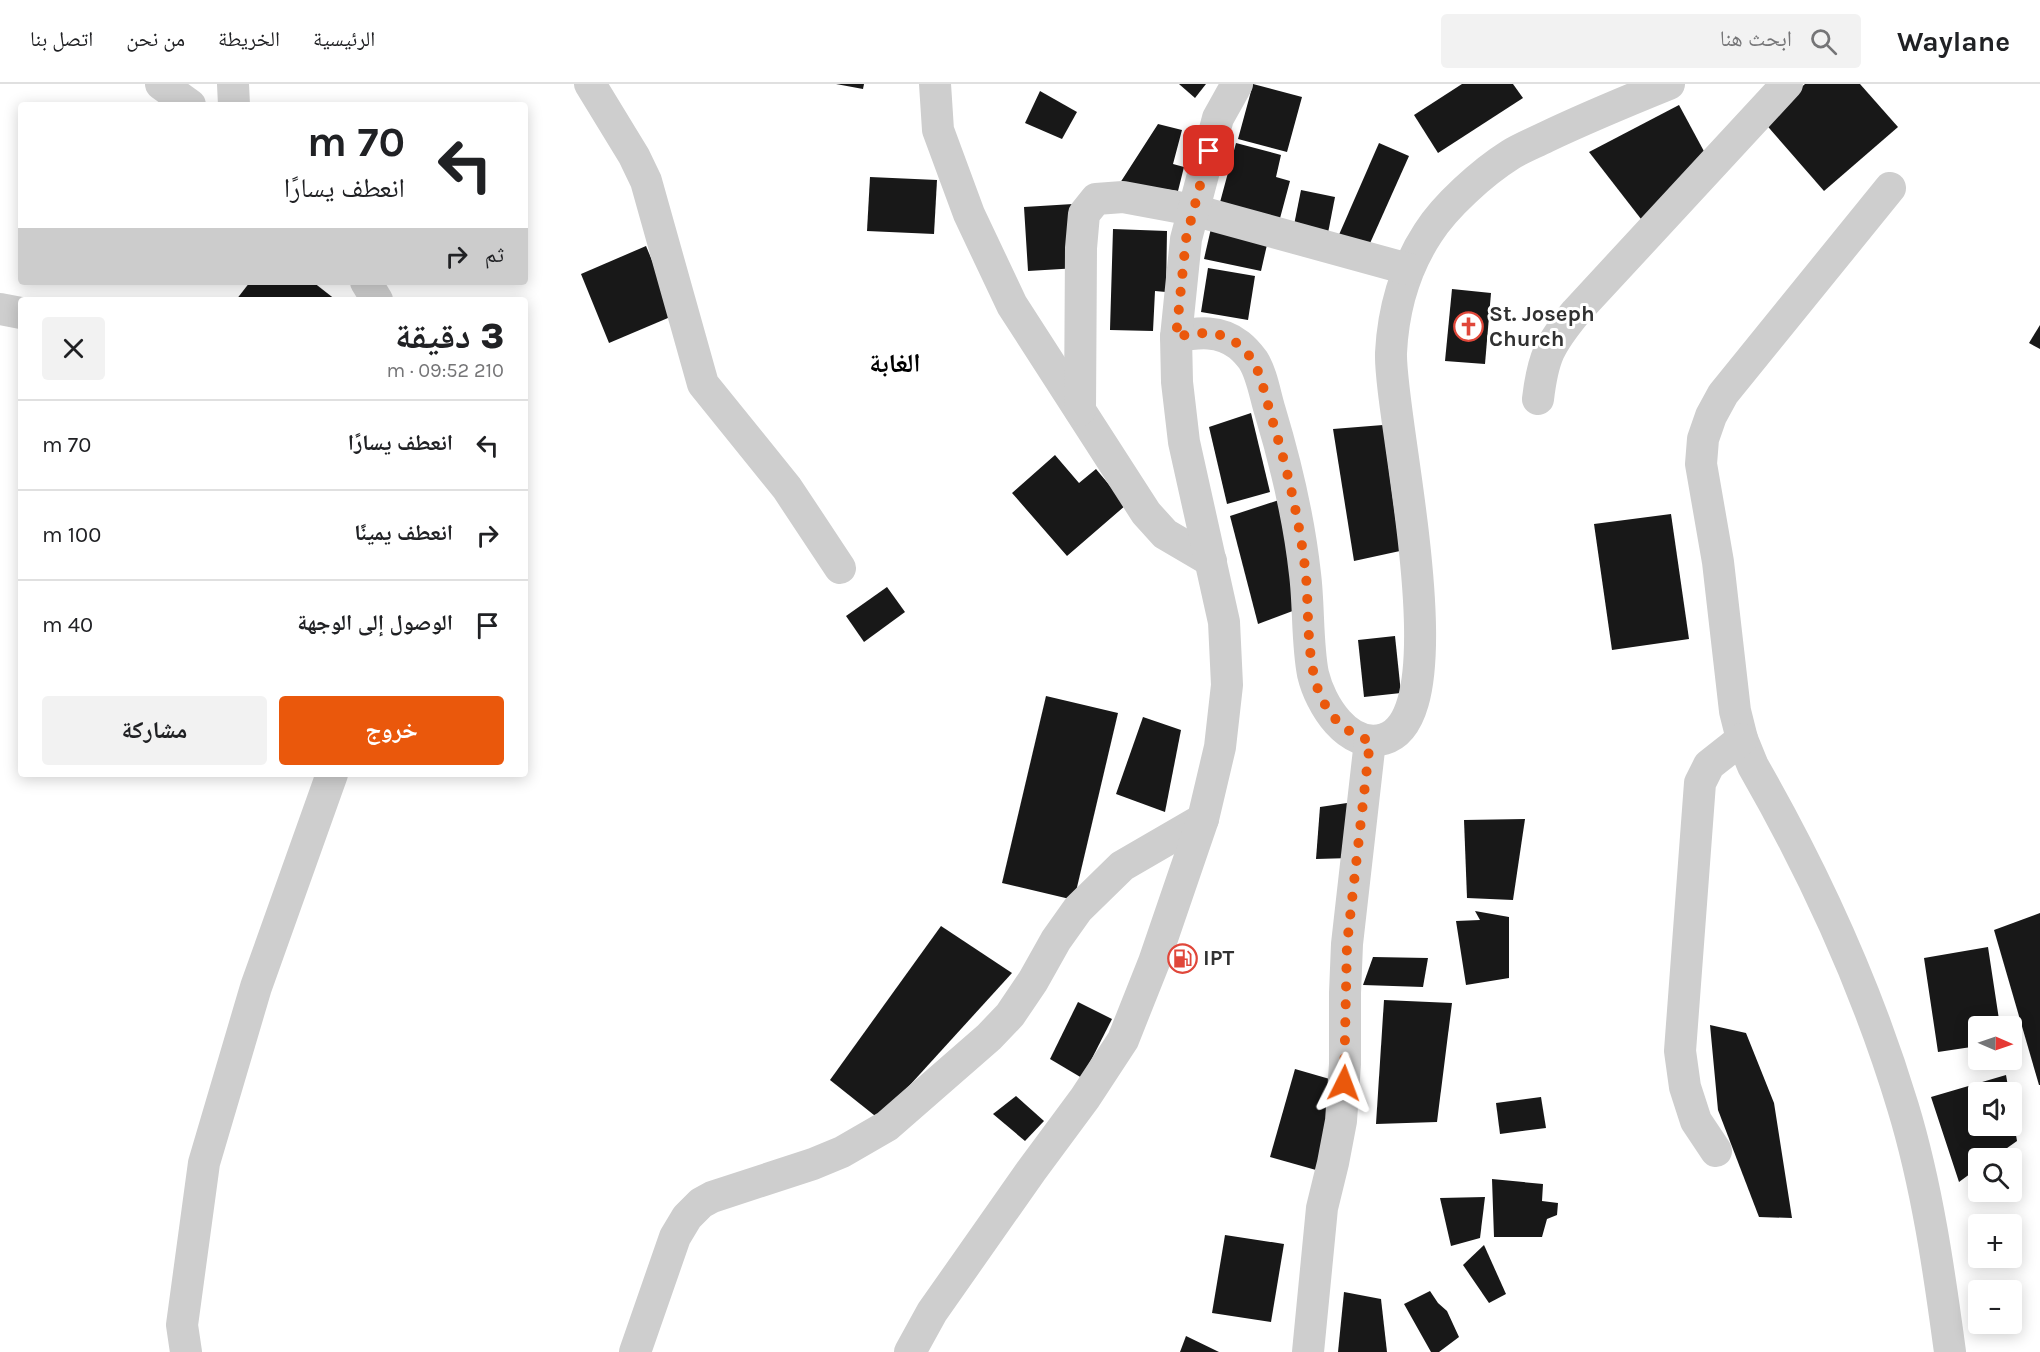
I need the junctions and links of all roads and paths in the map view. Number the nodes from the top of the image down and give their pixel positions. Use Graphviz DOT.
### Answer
graph roads {
  1 [pos="161,84"];
  2 [pos="233,84"];
  3 [pos="590,84"];
  4 [pos="935,84"];
  5 [pos="1237,84"];
  6 [pos="1669,84"];
  7 [pos="1787,84"];
  8 [pos="186,102"];
  9 [pos="234,102"];
  10 [pos="1890,188"];
  11 [pos="1194,210"];
  12 [pos="1408,269"];
  13 [pos="0,309"];
  14 [pos="18,312"];
  15 [pos="1176,337"];
  16 [pos="1538,399"];
  17 [pos="1080,410"];
  18 [pos="1211,561"];
  19 [pos="840,568"];
  20 [pos="1742,739"];
  21 [pos="1370,741"];
  22 [pos="331,777"];
  23 [pos="1203,819"];
  24 [pos="1716,1151"];
  25 [pos="186,1352"];
  26 [pos="635,1352"];
  27 [pos="910,1352"];
  28 [pos="1308,1352"];
  29 [pos="1950,1352"];
  1 -- 8 [label="street"];
  2 -- 9 [label="street"];
  3 -- 19 [label="street"];
  4 -- 17 [label="street"];
  5 -- 11 [label="street"];
  6 -- 12 [label="street"];
  7 -- 16 [label="street"];
  10 -- 20 [label="street"];
  11 -- 12 [label="street"];
  11 -- 15 [label="street"];
  11 -- 17 [label="street"];
  12 -- 21 [label="street"];
  13 -- 14 [label="street"];
  15 -- 18 [label="street"];
  15 -- 21 [label="street"];
  17 -- 18 [label="street"];
  18 -- 23 [label="street"];
  20 -- 24 [label="street"];
  20 -- 29 [label="street"];
  21 -- 28 [label="street"];
  22 -- 25 [label="street"];
  23 -- 26 [label="street"];
  23 -- 27 [label="street"];
}
